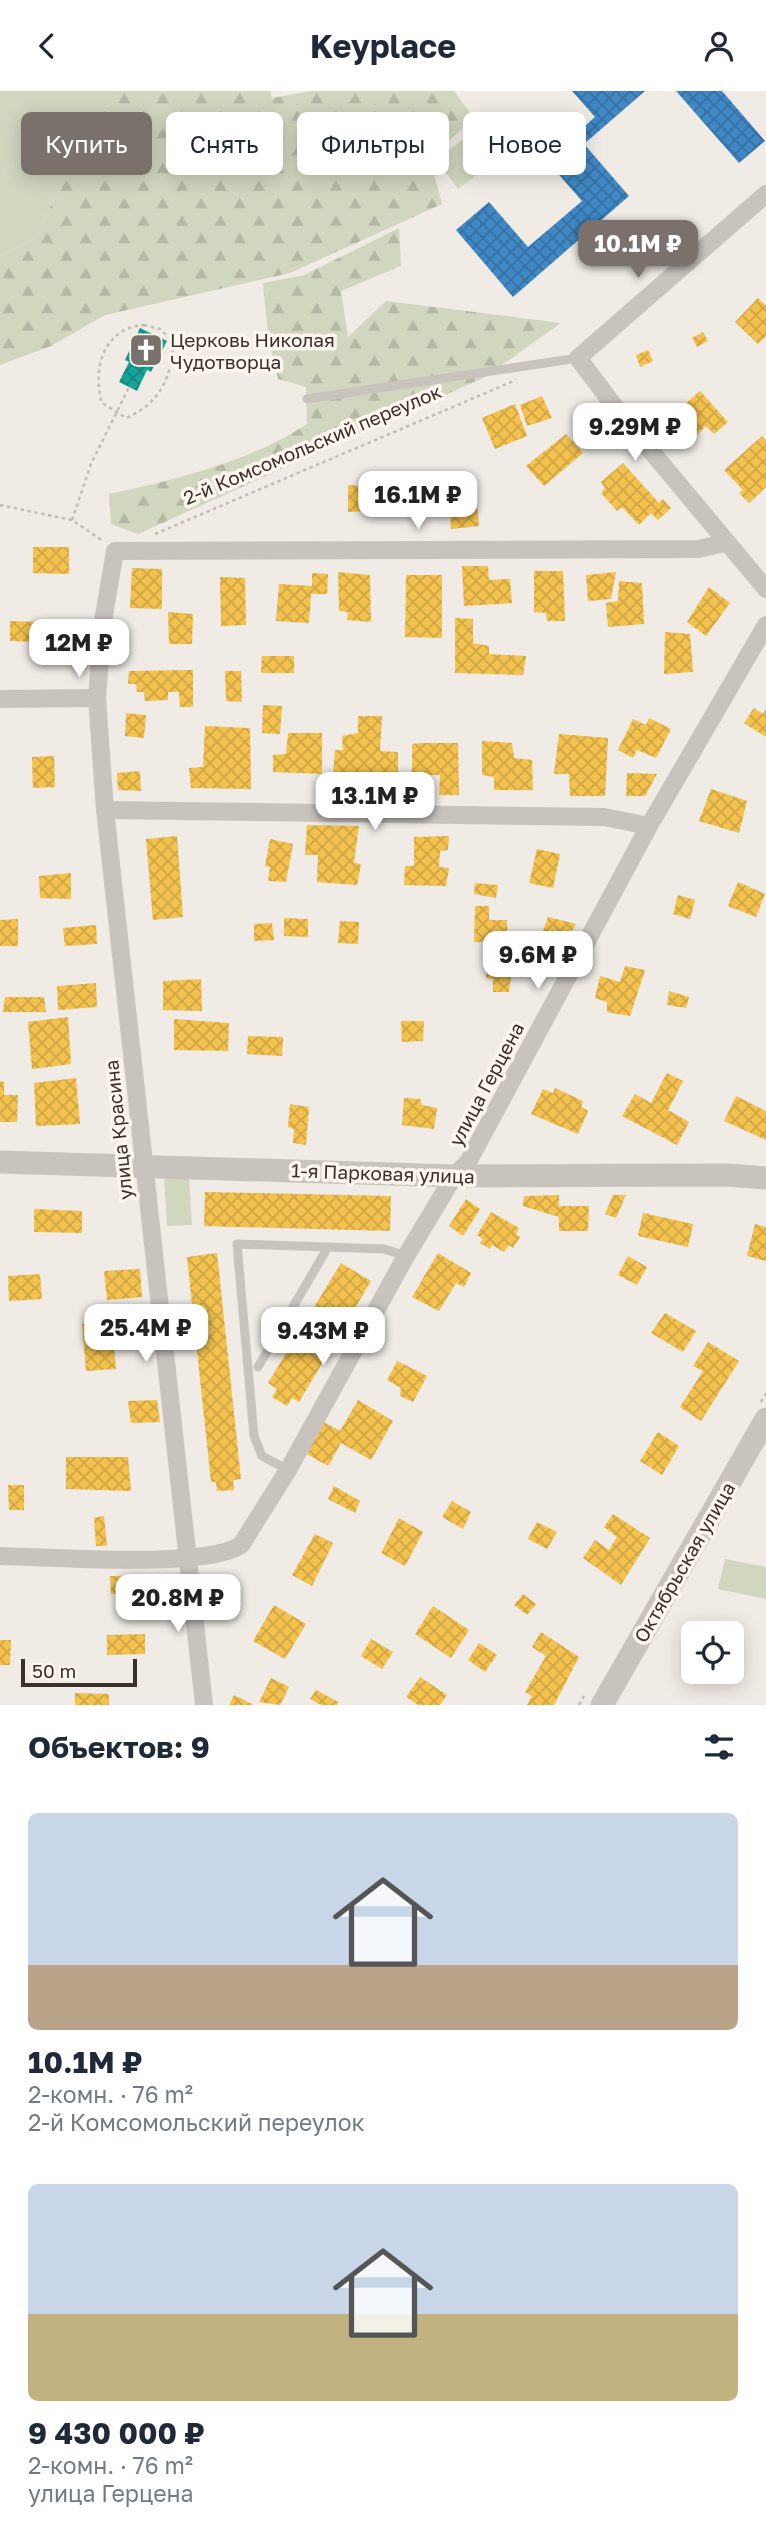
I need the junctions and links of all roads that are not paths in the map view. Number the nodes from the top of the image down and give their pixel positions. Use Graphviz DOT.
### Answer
graph roads {
  1 [pos="766,194"];
  2 [pos="578,358"];
  3 [pos="307,399"];
  4 [pos="725,543"];
  5 [pos="766,589"];
  6 [pos="766,625"];
  7 [pos="97,698"];
  8 [pos="0,699"];
  9 [pos="105,810"];
  10 [pos="649,826"];
  11 [pos="0,1162"];
  12 [pos="142,1164"];
  13 [pos="454,1176"];
  14 [pos="766,1178"];
  15 [pos="327,1247"];
  16 [pos="407,1256"];
  17 [pos="258,1367"];
  18 [pos="766,1419"];
  19 [pos="288,1470"];
  20 [pos="0,1556"];
  21 [pos="189,1559"];
  22 [pos="204,1705"];
  23 [pos="602,1705"];
  1 -- 2 [label="street"];
  2 -- 3 [label="lane"];
  2 -- 4 [label="street"];
  4 -- 5 [label="street"];
  4 -- 7 [label="street, улица Красина"];
  6 -- 10 [label="street, улица Герцена"];
  7 -- 8 [label="street"];
  7 -- 9 [label="street, улица Красина"];
  9 -- 10 [label="street"];
  9 -- 12 [label="street, улица Красина"];
  10 -- 13 [label="street, улица Герцена"];
  11 -- 12 [label="street, 1-я Парковая улица"];
  12 -- 13 [label="street, 1-я Парковая улица"];
  12 -- 21 [label="street, улица Красина"];
  13 -- 14 [label="street, 1-я Парковая улица"];
  13 -- 16 [label="street, улица Герцена"];
  15 -- 16 [label="lane"];
  15 -- 17 [label="lane"];
  15 -- 19 [label="lane"];
  16 -- 19 [label="street, улица Герцена"];
  18 -- 23 [label="street, Октябрьская улица"];
  19 -- 21 [label="street, улица Герцена"];
  20 -- 21 [label="street, улица Герцена"];
  21 -- 22 [label="street, улица Красина"];
}
